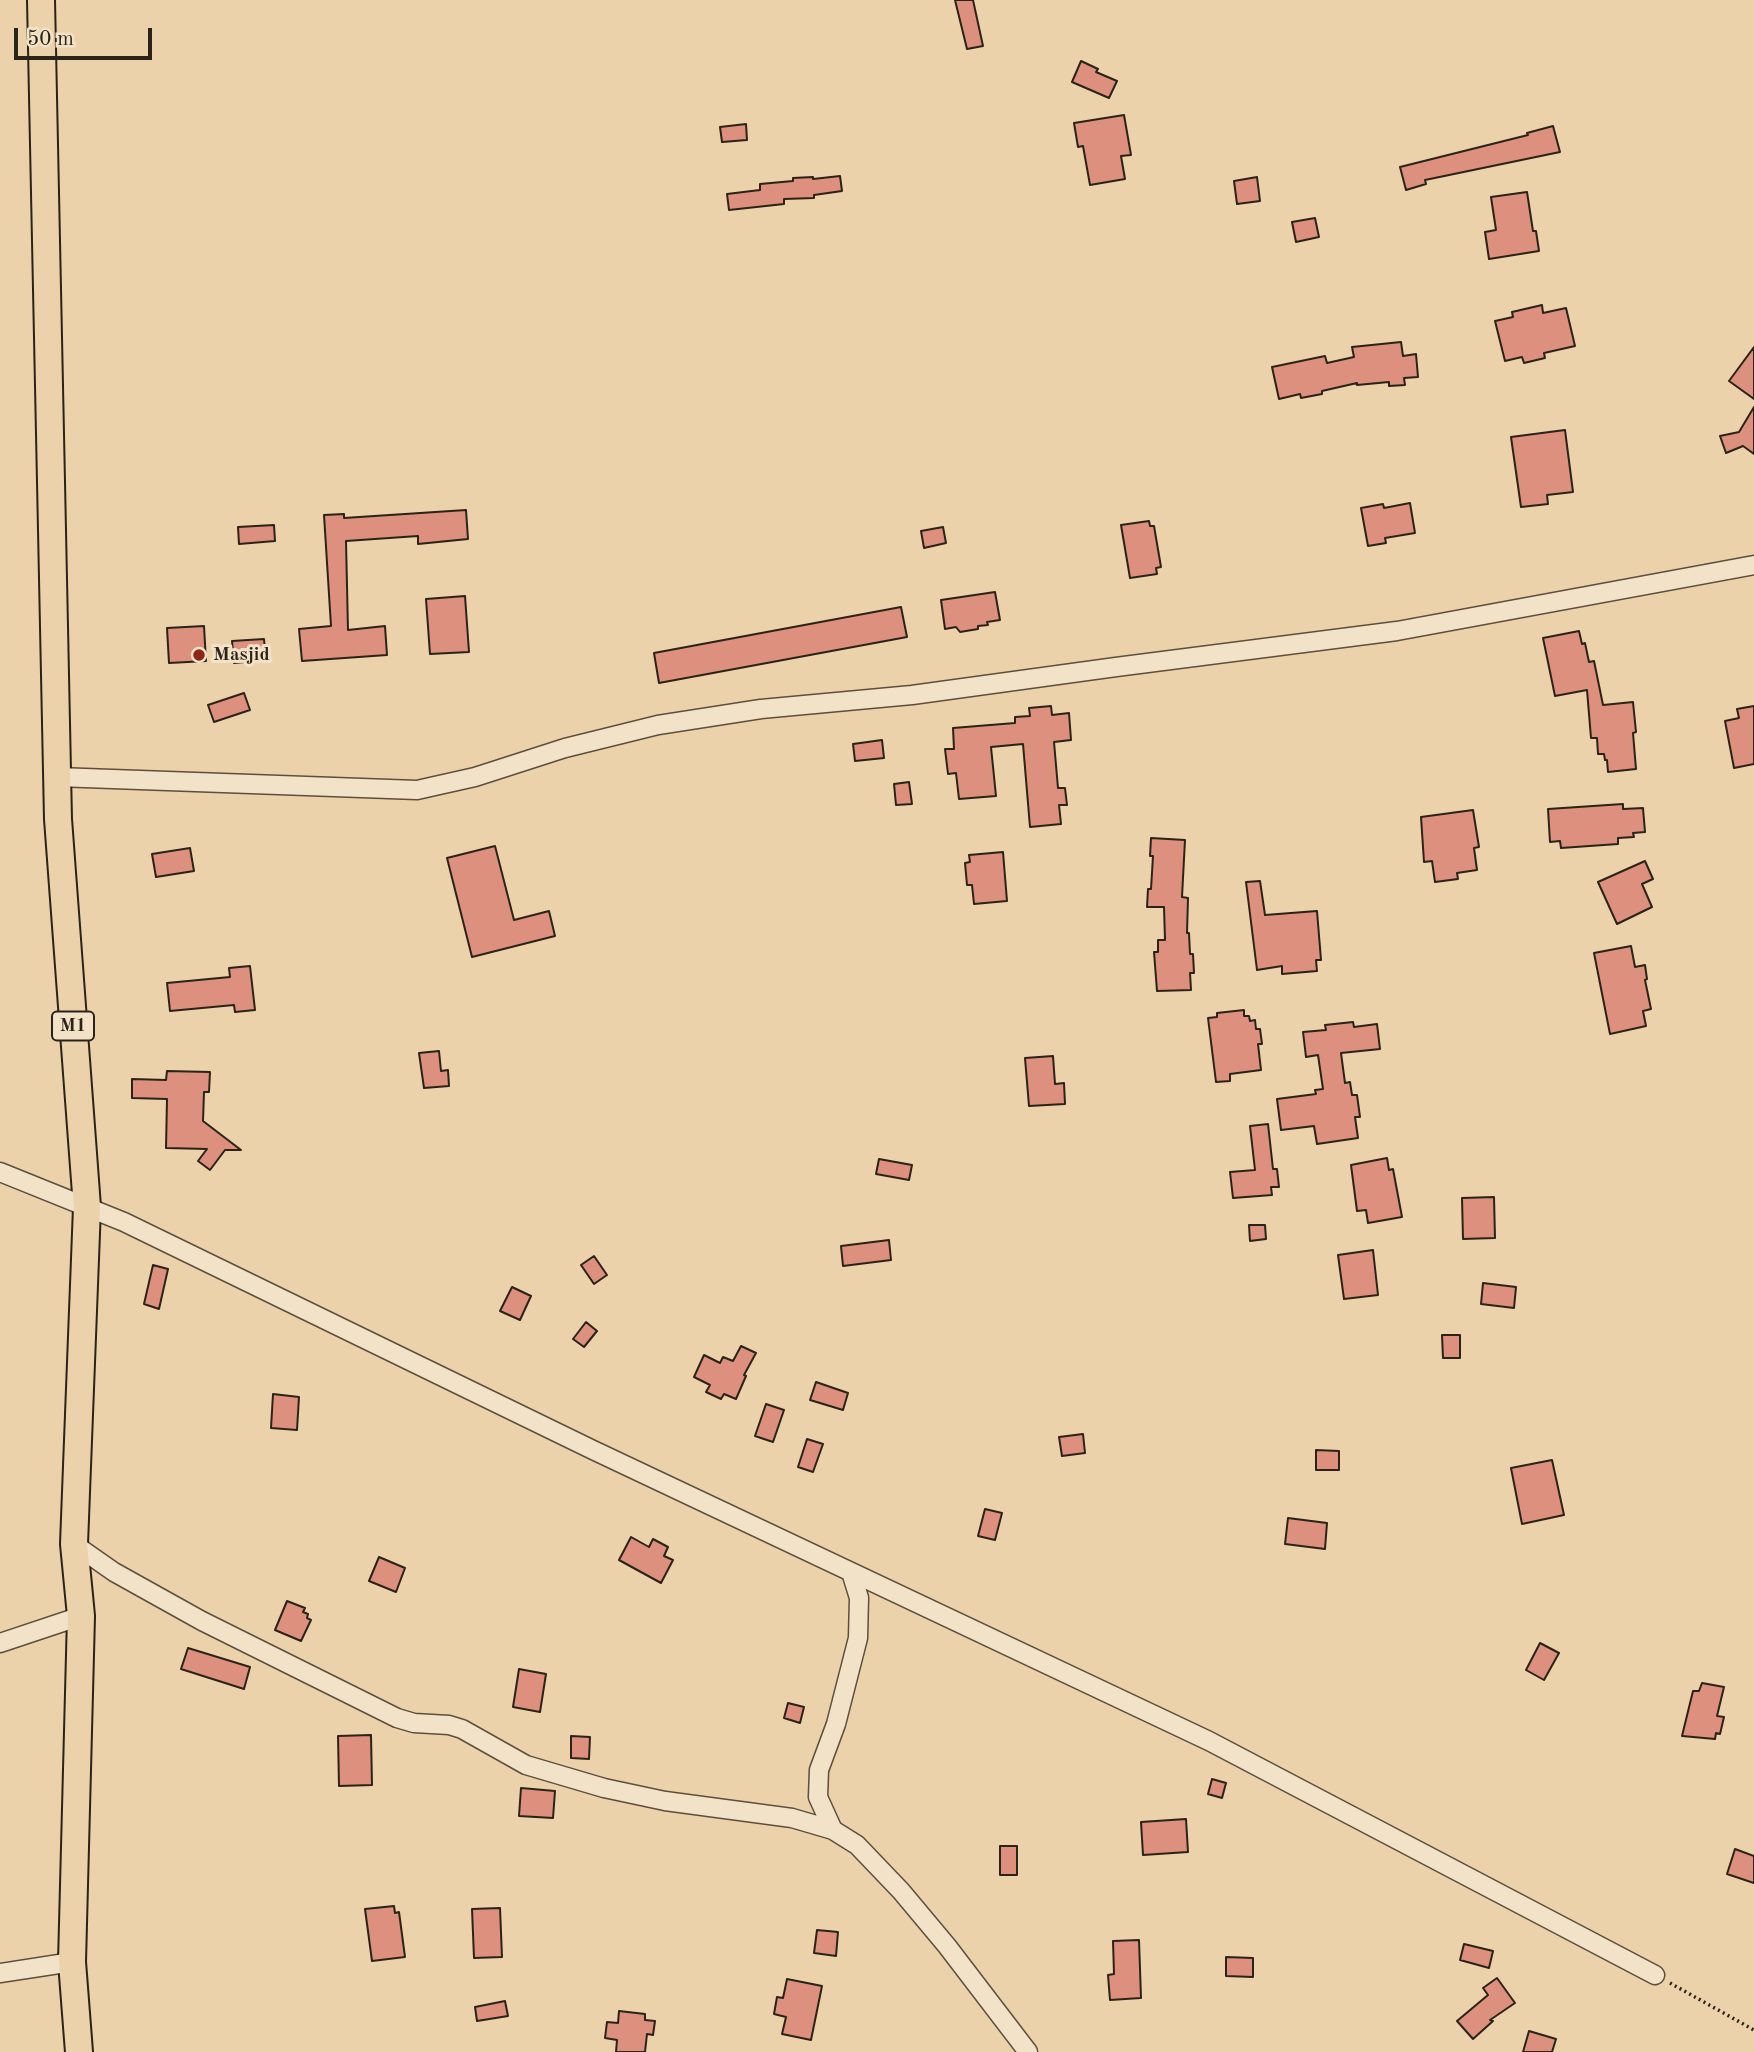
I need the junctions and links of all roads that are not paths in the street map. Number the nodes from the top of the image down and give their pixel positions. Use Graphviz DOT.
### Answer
graph roads {
  1 [pos="41,0"];
  2 [pos="1754,565"];
  3 [pos="57,778"];
  4 [pos="0,1172"];
  5 [pos="87,1207"];
  6 [pos="74,1544"];
  7 [pos="851,1572"];
  8 [pos="80,1616"];
  9 [pos="0,1643"];
  10 [pos="833,1830"];
  11 [pos="72,1962"];
  12 [pos="0,1973"];
  13 [pos="1655,1975"];
  14 [pos="79,2052"];
  15 [pos="1028,2052"];
  1 -- 3 [label="main road, M1"];
  2 -- 3 [label="street"];
  3 -- 5 [label="main road, M1"];
  4 -- 5 [label="street"];
  5 -- 6 [label="main road, M1"];
  5 -- 7 [label="street"];
  6 -- 8 [label="main road, M1"];
  6 -- 10 [label="street"];
  7 -- 10 [label="street"];
  7 -- 13 [label="street"];
  8 -- 9 [label="street"];
  8 -- 11 [label="main road, M1"];
  10 -- 15 [label="street"];
  11 -- 12 [label="street"];
  11 -- 14 [label="main road, M1"];
}
